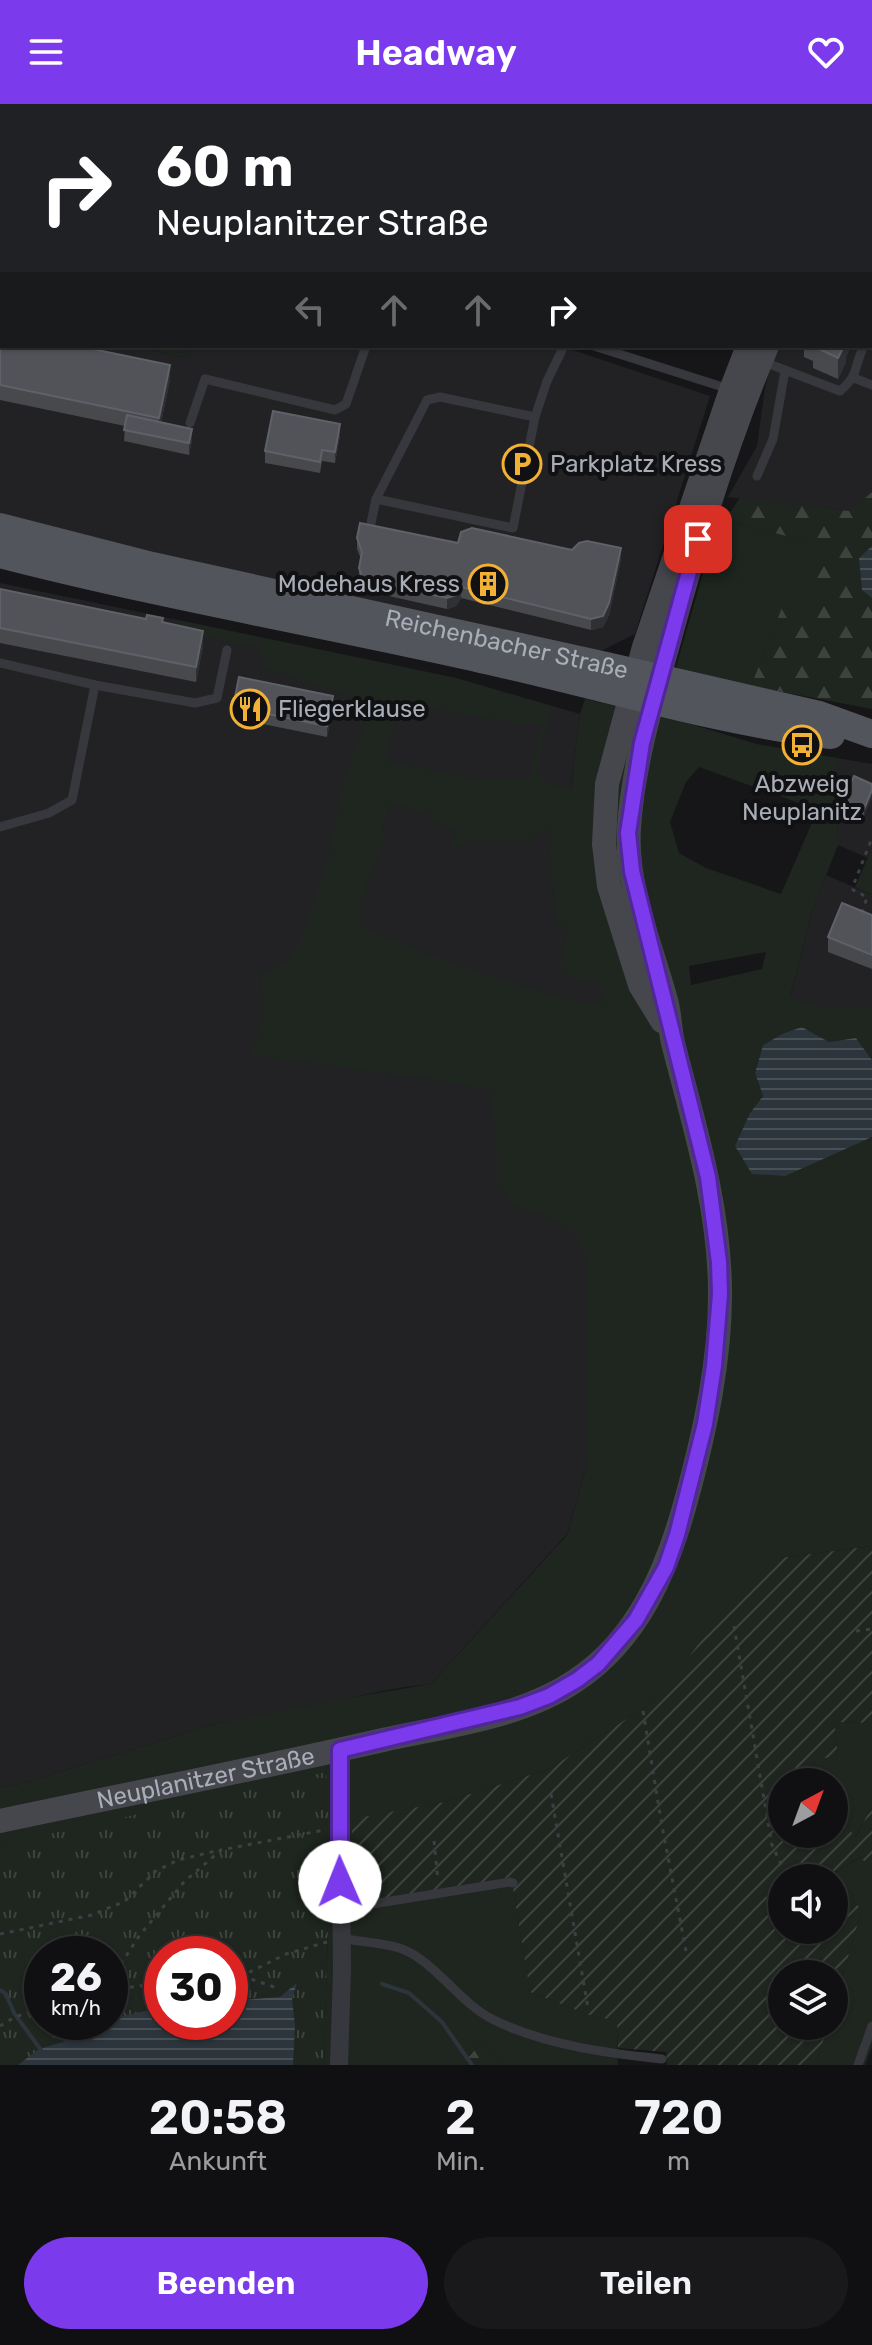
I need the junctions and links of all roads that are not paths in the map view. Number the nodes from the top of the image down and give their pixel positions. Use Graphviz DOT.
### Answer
graph roads {
  1 [pos="365,348"];
  2 [pos="563,348"];
  3 [pos="600,348"];
  4 [pos="863,348"];
  5 [pos="759,351"];
  6 [pos="785,371"];
  7 [pos="854,378"];
  8 [pos="872,385"];
  9 [pos="739,392"];
  10 [pos="535,417"];
  11 [pos="190,423"];
  12 [pos="757,476"];
  13 [pos="376,499"];
  14 [pos="0,527"];
  15 [pos="370,528"];
  16 [pos="0,554"];
  17 [pos="227,650"];
  18 [pos="0,663"];
  19 [pos="95,685"];
  20 [pos="645,686"];
  21 [pos="872,736"];
  22 [pos="0,827"];
  23 [pos="340,1750"];
  24 [pos="0,1821"];
  25 [pos="513,1883"];
  26 [pos="341,1909"];
  27 [pos="341,1938"];
  28 [pos="872,2026"];
  29 [pos="662,2059"];
  30 [pos="339,2065"];
  31 [pos="858,2065"];
  1 -- 11 [label="lane"];
  2 -- 10 [label="lane"];
  3 -- 9 [label="lane"];
  4 -- 7 [label="lane"];
  5 -- 6 [label="lane"];
  5 -- 9 [label="main road, Neuplanitzer Straße"];
  6 -- 7 [label="lane"];
  6 -- 12 [label="lane"];
  7 -- 8 [label="lane"];
  9 -- 20 [label="main road, Neuplanitzer Straße"];
  10 -- 13 [label="lane"];
  10 -- 13 [label="lane"];
  13 -- 15 [label="lane"];
  14 -- 20 [label="main road, Reichenbacher Straße"];
  16 -- 20 [label="main road, Reichenbacher Straße"];
  17 -- 19 [label="lane"];
  18 -- 19 [label="lane"];
  19 -- 22 [label="lane"];
  20 -- 21 [label="main road, Reichenbacher Straße"];
  20 -- 23 [label="main road, Neuplanitzer Straße"];
  23 -- 24 [label="main road, Neuplanitzer Straße"];
  23 -- 26 [label="street"];
  25 -- 26 [label="lane"];
  26 -- 27 [label="street"];
  27 -- 29 [label="lane"];
  27 -- 30 [label="street"];
  28 -- 31 [label="lane"];
}
